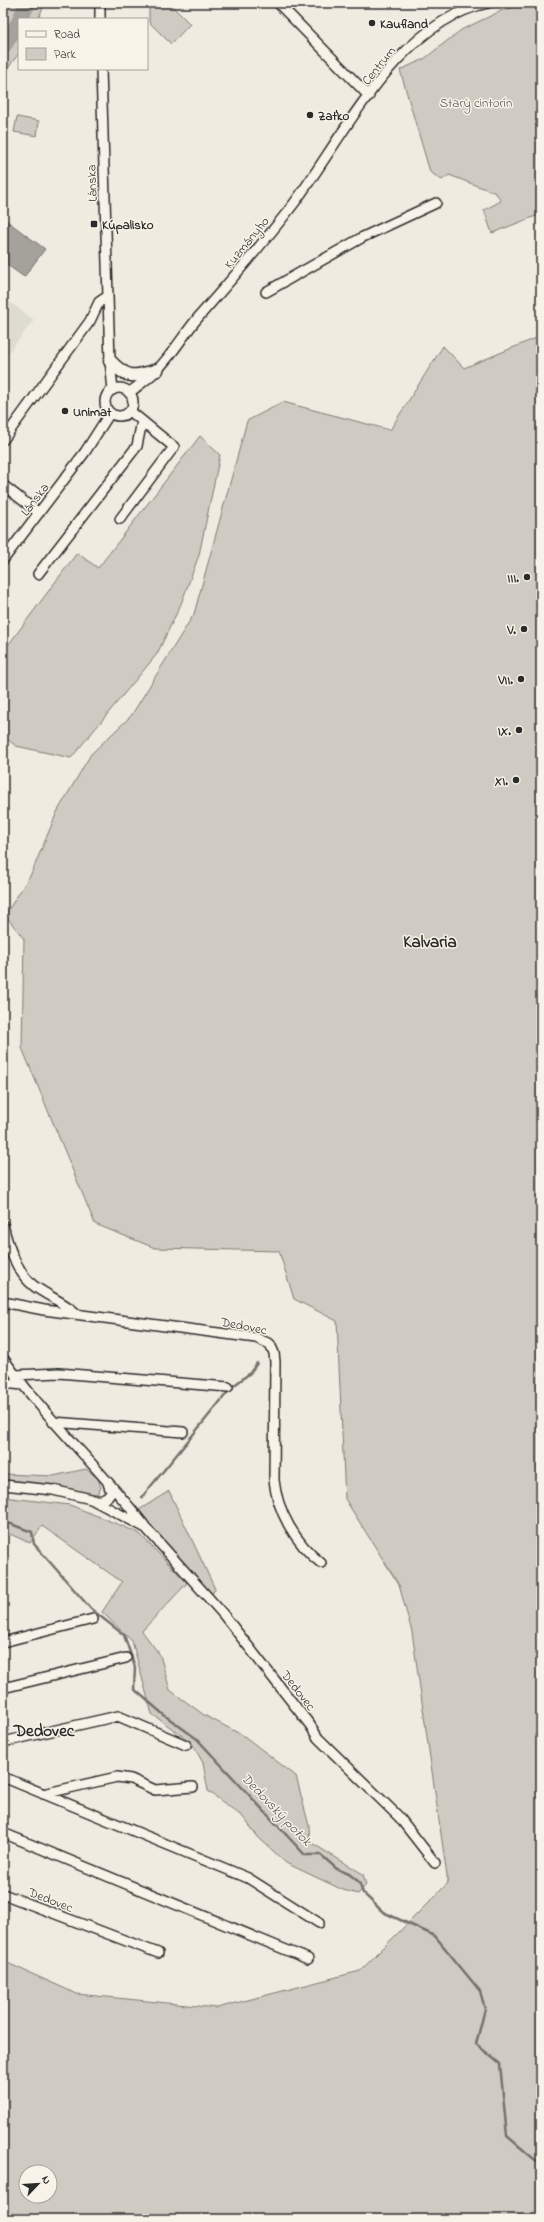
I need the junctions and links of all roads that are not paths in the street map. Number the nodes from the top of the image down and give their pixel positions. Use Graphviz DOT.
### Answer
graph roads {
  1 [pos="100,3"];
  2 [pos="278,3"];
  3 [pos="488,3"];
  4 [pos="100,18"];
  5 [pos="101,70"];
  6 [pos="370,96"];
  7 [pos="436,203"];
  8 [pos="266,292"];
  9 [pos="108,296"];
  10 [pos="110,362"];
  11 [pos="157,370"];
  12 [pos="113,390"];
  13 [pos="129,393"];
  14 [pos="130,411"];
  15 [pos="110,413"];
  16 [pos="142,421"];
  17 [pos="3,440"];
  18 [pos="3,485"];
  19 [pos="39,513"];
  20 [pos="120,519"];
  21 [pos="3,560"];
  22 [pos="38,574"];
  23 [pos="3,1226"];
  24 [pos="3,1302"];
  25 [pos="76,1313"];
  26 [pos="3,1358"];
  27 [pos="15,1375"];
  28 [pos="3,1383"];
  29 [pos="23,1385"];
  30 [pos="228,1387"];
  31 [pos="53,1422"];
  32 [pos="183,1432"];
  33 [pos="106,1478"];
  34 [pos="3,1485"];
  35 [pos="91,1500"];
  36 [pos="146,1528"];
  37 [pos="320,1563"];
  38 [pos="93,1619"];
  39 [pos="3,1642"];
  40 [pos="126,1658"];
  41 [pos="3,1688"];
  42 [pos="3,1742"];
  43 [pos="186,1745"];
  44 [pos="3,1777"];
  45 [pos="193,1787"];
  46 [pos="43,1794"];
  47 [pos="3,1833"];
  48 [pos="436,1864"];
  49 [pos="3,1894"];
  50 [pos="318,1923"];
  51 [pos="158,1953"];
  52 [pos="308,1959"];
  1 -- 4 [label="street"];
  2 -- 6 [label="street"];
  3 -- 6 [label="street, Centrum"];
  5 -- 9 [label="street, Lánska"];
  6 -- 11 [label="street, Kuzmányho"];
  7 -- 8 [label="street"];
  9 -- 10 [label="street, Lánska"];
  9 -- 17 [label="street"];
  10 -- 11 [label="street"];
  10 -- 12 [label="street, Lánska"];
  11 -- 13 [label="street, Kuzmányho"];
  12 -- 13 [label="street"];
  12 -- 15 [label="street"];
  13 -- 14 [label="street"];
  14 -- 15 [label="street"];
  14 -- 16 [label="street"];
  15 -- 19 [label="street, Lánska"];
  16 -- 20 [label="street"];
  16 -- 22 [label="street"];
  18 -- 19 [label="street"];
  19 -- 21 [label="street, Lánska"];
  23 -- 25 [label="street"];
  24 -- 25 [label="street, Dedovec"];
  25 -- 37 [label="street, Dedovec"];
  26 -- 27 [label="street, Dedovec"];
  27 -- 29 [label="street, Dedovec"];
  27 -- 30 [label="street"];
  28 -- 29 [label="street"];
  29 -- 31 [label="street, Dedovec"];
  31 -- 32 [label="street"];
  31 -- 33 [label="street, Dedovec"];
  33 -- 35 [label="street"];
  33 -- 36 [label="street, Dedovec"];
  34 -- 35 [label="street, Dedovec"];
  35 -- 36 [label="street, Dedovec"];
  36 -- 48 [label="street, Dedovec"];
  38 -- 39 [label="street"];
  40 -- 41 [label="street"];
  42 -- 43 [label="street"];
  44 -- 46 [label="street"];
  45 -- 46 [label="street"];
  46 -- 50 [label="street"];
  47 -- 52 [label="street"];
  49 -- 51 [label="street, Dedovec"];
}
